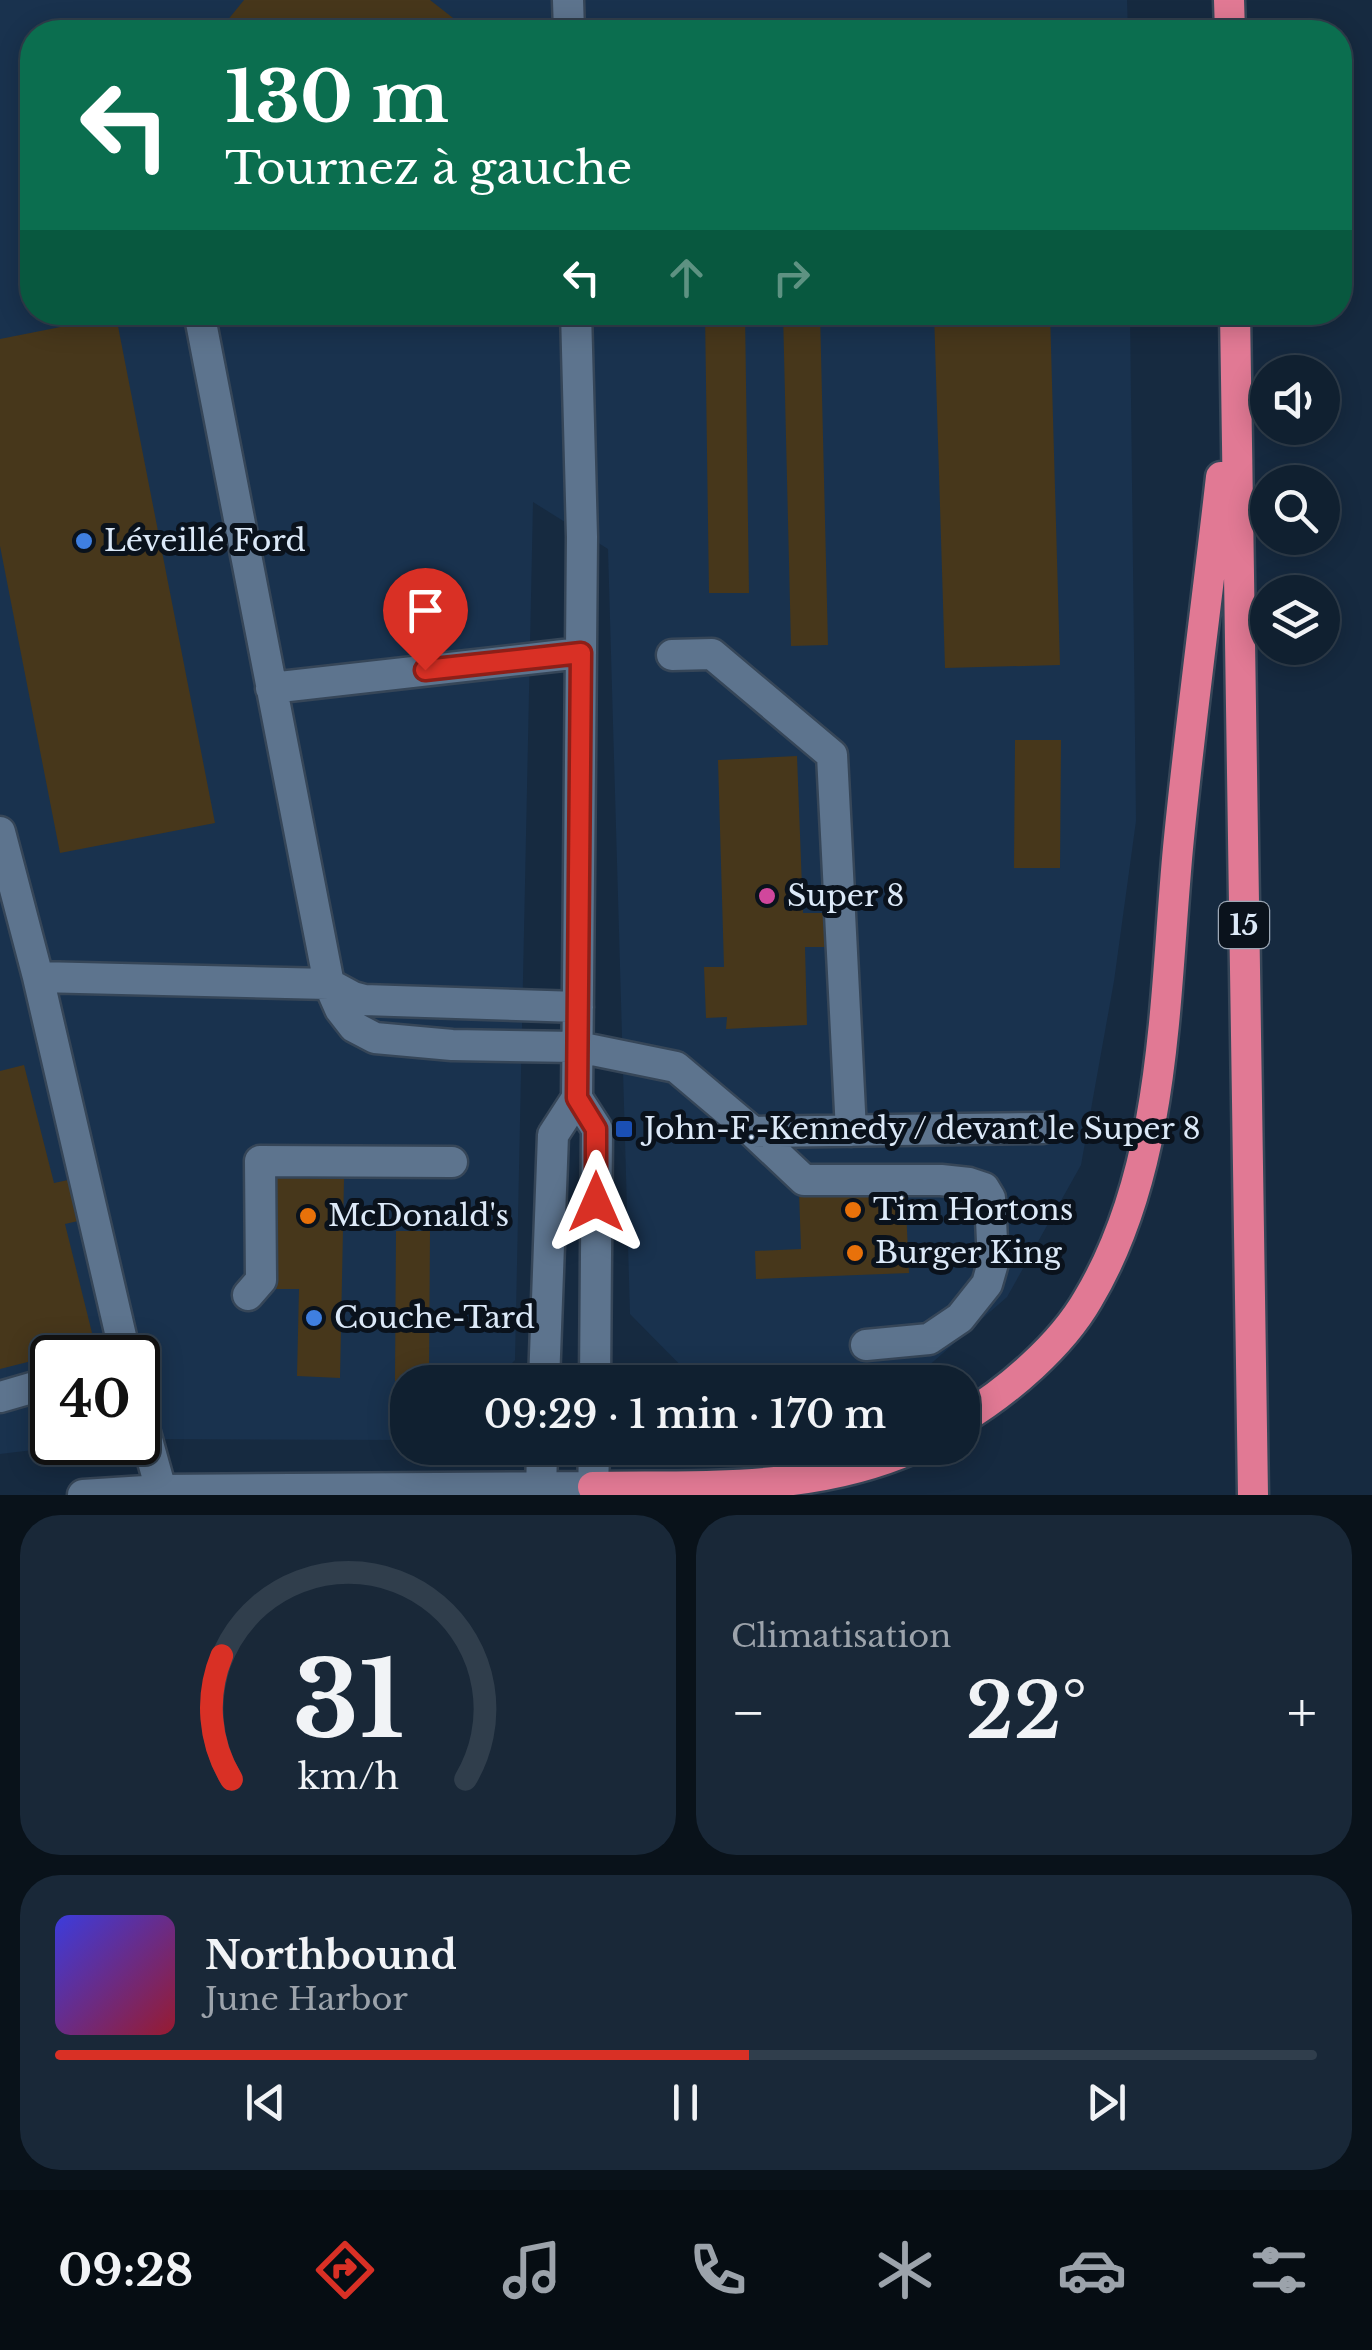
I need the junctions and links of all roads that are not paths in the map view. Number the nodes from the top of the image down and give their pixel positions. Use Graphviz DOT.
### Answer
graph roads {
  1 [pos="201,325"];
  2 [pos="576,325"];
  3 [pos="1234,325"];
  4 [pos="1235,355"];
  5 [pos="581,653"];
  6 [pos="672,655"];
  7 [pos="270,688"];
  8 [pos="0,832"];
  9 [pos="38,977"];
  10 [pos="329,984"];
  11 [pos="578,1007"];
  12 [pos="578,1046"];
  13 [pos="577,1098"];
  14 [pos="1043,1128"];
  15 [pos="850,1131"];
  16 [pos="753,1132"];
  17 [pos="452,1162"];
  18 [pos="248,1295"];
  19 [pos="121,1335"];
  20 [pos="866,1345"];
  21 [pos="545,1365"];
  22 [pos="594,1365"];
  23 [pos="30,1388"];
  24 [pos="0,1397"];
  25 [pos="980,1406"];
  26 [pos="154,1465"];
  27 [pos="542,1465"];
  28 [pos="594,1465"];
  29 [pos="867,1465"];
  30 [pos="161,1490"];
  31 [pos="541,1491"];
  32 [pos="593,1491"];
  33 [pos="83,1495"];
  34 [pos="1254,1495"];
  1 -- 7 [label="street"];
  2 -- 5 [label="street"];
  3 -- 4 [label="highway, 15"];
  4 -- 25 [label="highway"];
  4 -- 34 [label="highway, 15"];
  5 -- 7 [label="street"];
  5 -- 11 [label="street"];
  6 -- 15 [label="street"];
  7 -- 10 [label="street"];
  8 -- 9 [label="street"];
  9 -- 10 [label="street"];
  9 -- 19 [label="street"];
  10 -- 11 [label="street"];
  10 -- 12 [label="street"];
  11 -- 12 [label="street"];
  12 -- 13 [label="street"];
  12 -- 16 [label="street"];
  13 -- 21 [label="street"];
  13 -- 22 [label="street"];
  14 -- 15 [label="street"];
  15 -- 16 [label="street"];
  16 -- 20 [label="street"];
  17 -- 18 [label="street"];
  23 -- 24 [label="street"];
  26 -- 30 [label="street"];
  27 -- 31 [label="street"];
  28 -- 32 [label="street"];
  29 -- 32 [label="highway"];
  30 -- 31 [label="street"];
  30 -- 33 [label="street"];
  31 -- 32 [label="street"];
}
